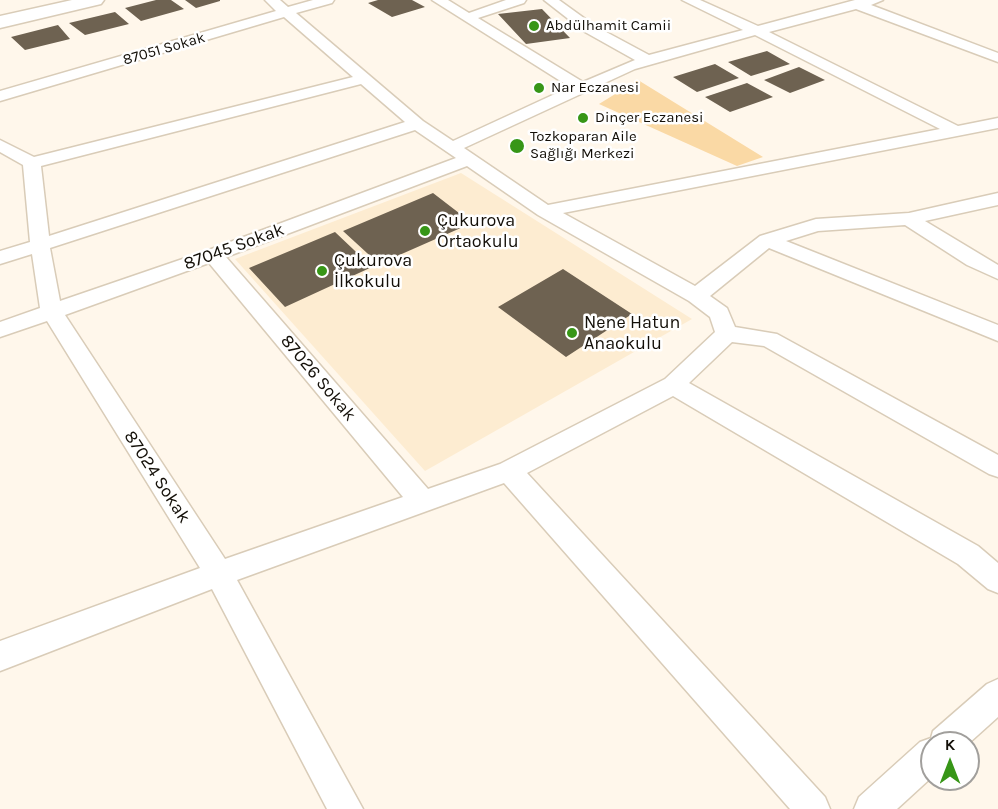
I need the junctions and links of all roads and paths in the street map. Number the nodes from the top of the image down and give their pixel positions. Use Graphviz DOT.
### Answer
graph roads {
  1 [pos="95,0"];
  2 [pos="327,0"];
  3 [pos="439,0"];
  4 [pos="519,0"];
  5 [pos="551,0"];
  6 [pos="689,0"];
  7 [pos="838,0"];
  8 [pos="876,0"];
  9 [pos="67,3"];
  10 [pos="280,6"];
  11 [pos="859,6"];
  12 [pos="469,17"];
  13 [pos="0,22"];
  14 [pos="755,30"];
  15 [pos="998,58"];
  16 [pos="647,60"];
  17 [pos="363,79"];
  18 [pos="582,88"];
  19 [pos="0,96"];
  20 [pos="998,123"];
  21 [pos="417,124"];
  22 [pos="956,131"];
  23 [pos="0,145"];
  24 [pos="459,154"];
  25 [pos="32,163"];
  26 [pos="998,199"];
  27 [pos="545,211"];
  28 [pos="909,219"];
  29 [pos="767,240"];
  30 [pos="40,244"];
  31 [pos="213,255"];
  32 [pos="0,258"];
  33 [pos="998,273"];
  34 [pos="696,296"];
  35 [pos="51,311"];
  36 [pos="0,330"];
  37 [pos="998,333"];
  38 [pos="727,334"];
  39 [pos="673,385"];
  40 [pos="998,467"];
  41 [pos="509,471"];
  42 [pos="422,501"];
  43 [pos="219,574"];
  44 [pos="998,580"];
  45 [pos="0,656"];
  46 [pos="998,695"];
  47 [pos="958,731"];
  48 [pos="920,765"];
  49 [pos="346,809"];
  50 [pos="813,809"];
  51 [pos="871,809"];
  1 -- 9 [label="street"];
  2 -- 10 [label="street, 87051 Sokak"];
  3 -- 12 [label="street"];
  4 -- 12 [label="street"];
  5 -- 16 [label="street"];
  6 -- 14 [label="street"];
  7 -- 11 [label="street"];
  8 -- 11 [label="street, 87045 Sokak"];
  9 -- 13 [label="street"];
  10 -- 17 [label="street"];
  10 -- 19 [label="street, 87051 Sokak"];
  11 -- 14 [label="street, 87045 Sokak"];
  11 -- 15 [label="street"];
  12 -- 18 [label="street"];
  14 -- 16 [label="street, 87045 Sokak"];
  14 -- 22 [label="street"];
  16 -- 18 [label="street, 87045 Sokak"];
  17 -- 21 [label="street"];
  17 -- 25 [label="street"];
  18 -- 24 [label="street, 87045 Sokak"];
  20 -- 22 [label="street"];
  21 -- 24 [label="street"];
  21 -- 30 [label="street"];
  22 -- 27 [label="street"];
  23 -- 25 [label="street"];
  24 -- 27 [label="street"];
  24 -- 31 [label="street, 87045 Sokak"];
  25 -- 30 [label="street, 87024 Sokak"];
  26 -- 28 [label="street"];
  27 -- 34 [label="street"];
  28 -- 29 [label="street"];
  28 -- 33 [label="street"];
  29 -- 34 [label="street"];
  29 -- 37 [label="street"];
  30 -- 32 [label="street"];
  30 -- 35 [label="street, 87024 Sokak"];
  31 -- 35 [label="street, 87045 Sokak"];
  31 -- 42 [label="street, 87026 Sokak"];
  34 -- 38 [label="street"];
  35 -- 36 [label="street, 87045 Sokak"];
  35 -- 43 [label="street, 87024 Sokak"];
  38 -- 39 [label="street"];
  38 -- 40 [label="street"];
  39 -- 41 [label="street"];
  39 -- 44 [label="street"];
  41 -- 42 [label="street"];
  41 -- 50 [label="street"];
  42 -- 43 [label="street"];
  43 -- 45 [label="street"];
  43 -- 49 [label="street, 87024 Sokak"];
  46 -- 47 [label="street"];
  48 -- 51 [label="street"];
}
